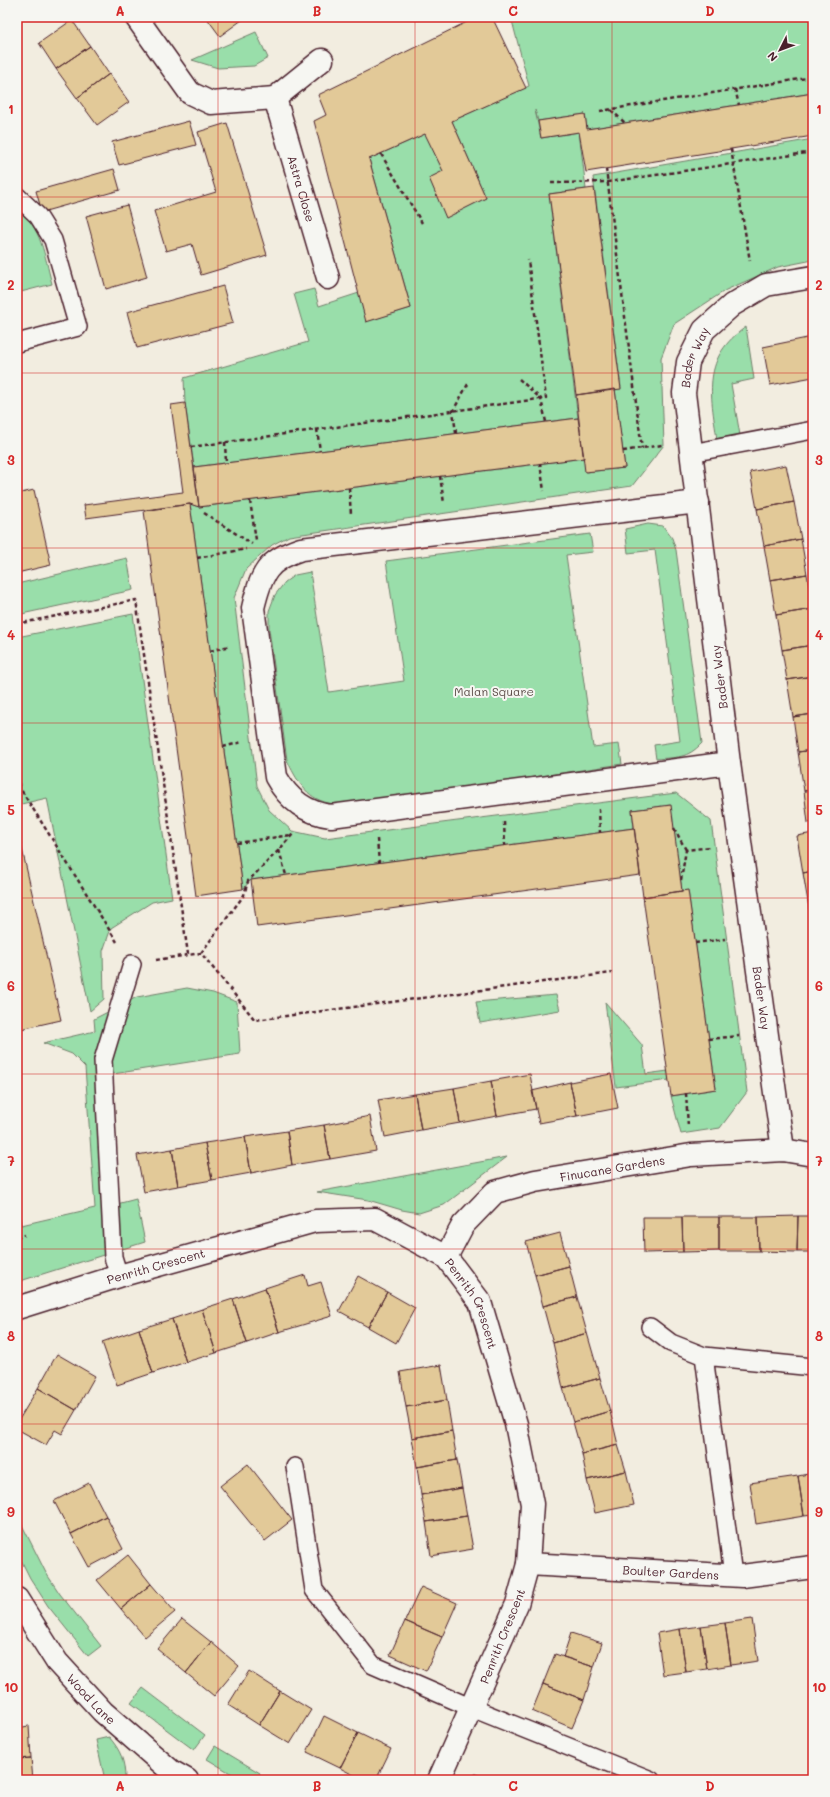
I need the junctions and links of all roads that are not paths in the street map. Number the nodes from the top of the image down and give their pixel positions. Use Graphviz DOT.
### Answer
graph roads {
  1 [pos="136,17"];
  2 [pos="322,60"];
  3 [pos="276,98"];
  4 [pos="17,196"];
  5 [pos="328,278"];
  6 [pos="813,278"];
  7 [pos="17,344"];
  8 [pos="813,430"];
  9 [pos="690,447"];
  10 [pos="698,502"];
  11 [pos="729,763"];
  12 [pos="132,964"];
  13 [pos="783,1150"];
  14 [pos="813,1155"];
  15 [pos="446,1257"];
  16 [pos="119,1276"];
  17 [pos="17,1308"];
  18 [pos="650,1327"];
  19 [pos="704,1356"];
  20 [pos="813,1367"];
  21 [pos="295,1467"];
  22 [pos="528,1564"];
  23 [pos="813,1567"];
  24 [pos="733,1575"];
  25 [pos="17,1599"];
  26 [pos="472,1708"];
  27 [pos="174,1777"];
  28 [pos="439,1780"];
  29 [pos="652,1780"];
  1 -- 3 [label="street"];
  2 -- 3 [label="street"];
  3 -- 5 [label="street, Astra Close"];
  4 -- 7 [label="lane"];
  6 -- 9 [label="street, Bader Way"];
  8 -- 9 [label="lane"];
  9 -- 10 [label="street, Bader Way"];
  10 -- 11 [label="street, Bader Way"];
  10 -- 11 [label="street"];
  11 -- 13 [label="street, Bader Way"];
  12 -- 16 [label="lane"];
  13 -- 14 [label="street, Finucane Gardens"];
  13 -- 15 [label="street, Finucane Gardens"];
  15 -- 16 [label="street, Penrith Crescent"];
  15 -- 22 [label="street, Penrith Crescent"];
  16 -- 17 [label="street, Penrith Crescent"];
  18 -- 19 [label="lane"];
  19 -- 20 [label="lane"];
  19 -- 24 [label="lane"];
  21 -- 26 [label="lane"];
  22 -- 24 [label="street, Boulter Gardens"];
  22 -- 26 [label="street, Penrith Crescent"];
  23 -- 24 [label="street, Boulter Gardens"];
  25 -- 27 [label="street, Wood Lane"];
  26 -- 28 [label="street, Penrith Crescent"];
  26 -- 29 [label="lane"];
}
